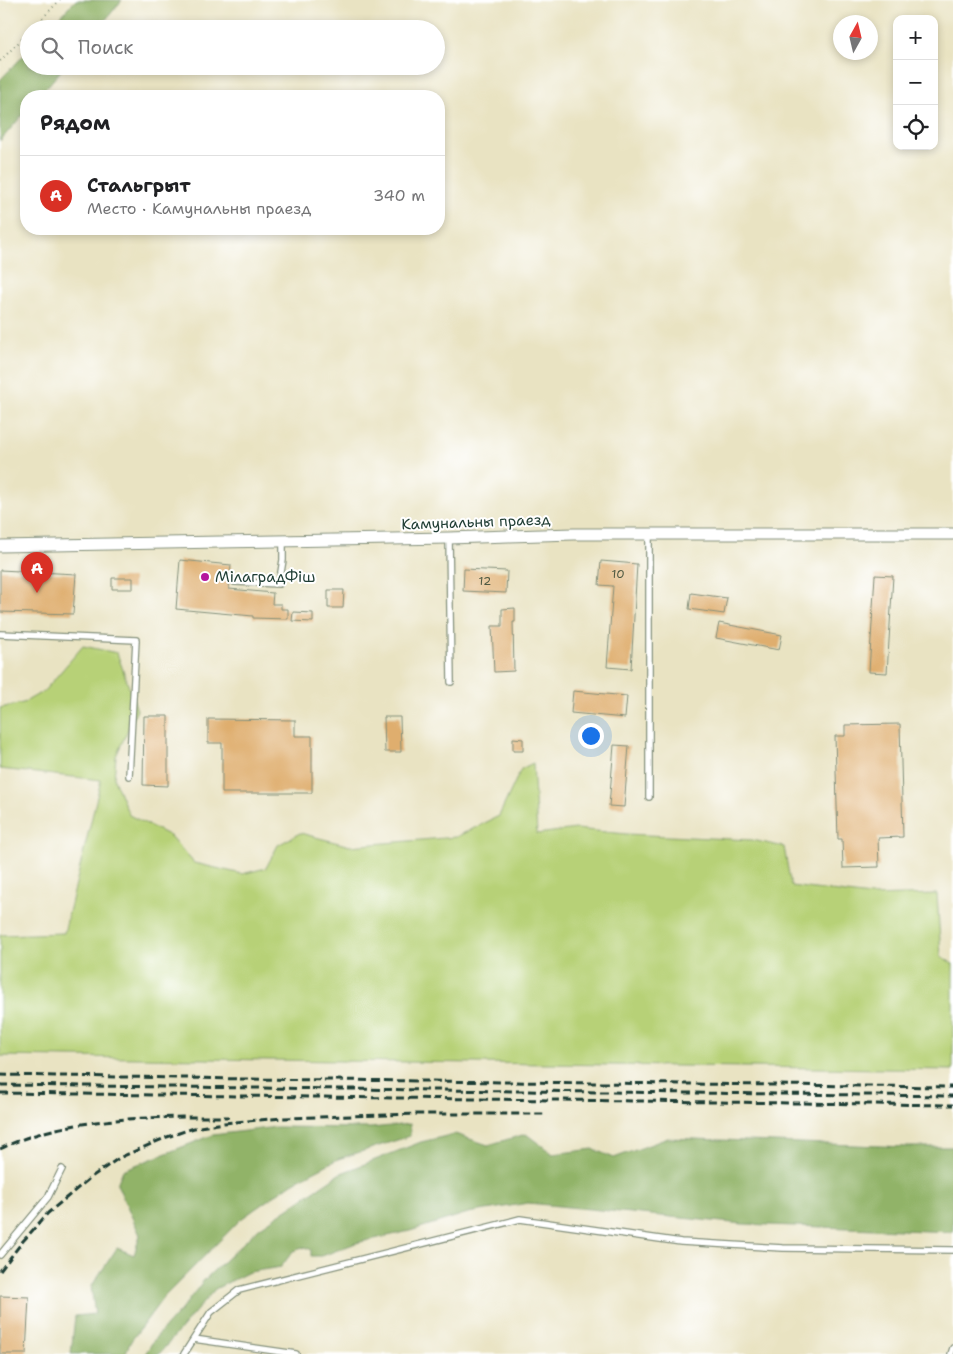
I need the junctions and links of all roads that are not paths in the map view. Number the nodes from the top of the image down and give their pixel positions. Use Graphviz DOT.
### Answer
graph roads {
  1 [pos="649,534"];
  2 [pos="953,534"];
  3 [pos="449,538"];
  4 [pos="283,541"];
  5 [pos="0,546"];
  6 [pos="235,582"];
  7 [pos="0,634"];
  8 [pos="451,682"];
  9 [pos="129,776"];
  10 [pos="649,797"];
  11 [pos="62,1169"];
  12 [pos="953,1250"];
  13 [pos="0,1255"];
  14 [pos="194,1339"];
  15 [pos="953,1348"];
  16 [pos="184,1354"];
  17 [pos="296,1354"];
  18 [pos="951,1354"];
  1 -- 2 [label="street, Камунальны праезд"];
  1 -- 3 [label="street, Камунальны праезд"];
  1 -- 10 [label="lane"];
  3 -- 4 [label="street, Камунальны праезд"];
  3 -- 8 [label="lane"];
  4 -- 5 [label="street, Камунальны праезд"];
  4 -- 6 [label="lane"];
  7 -- 9 [label="lane"];
  11 -- 13 [label="lane"];
  12 -- 14 [label="lane"];
  14 -- 16 [label="lane"];
  14 -- 17 [label="lane"];
  15 -- 18 [label="lane"];
}
